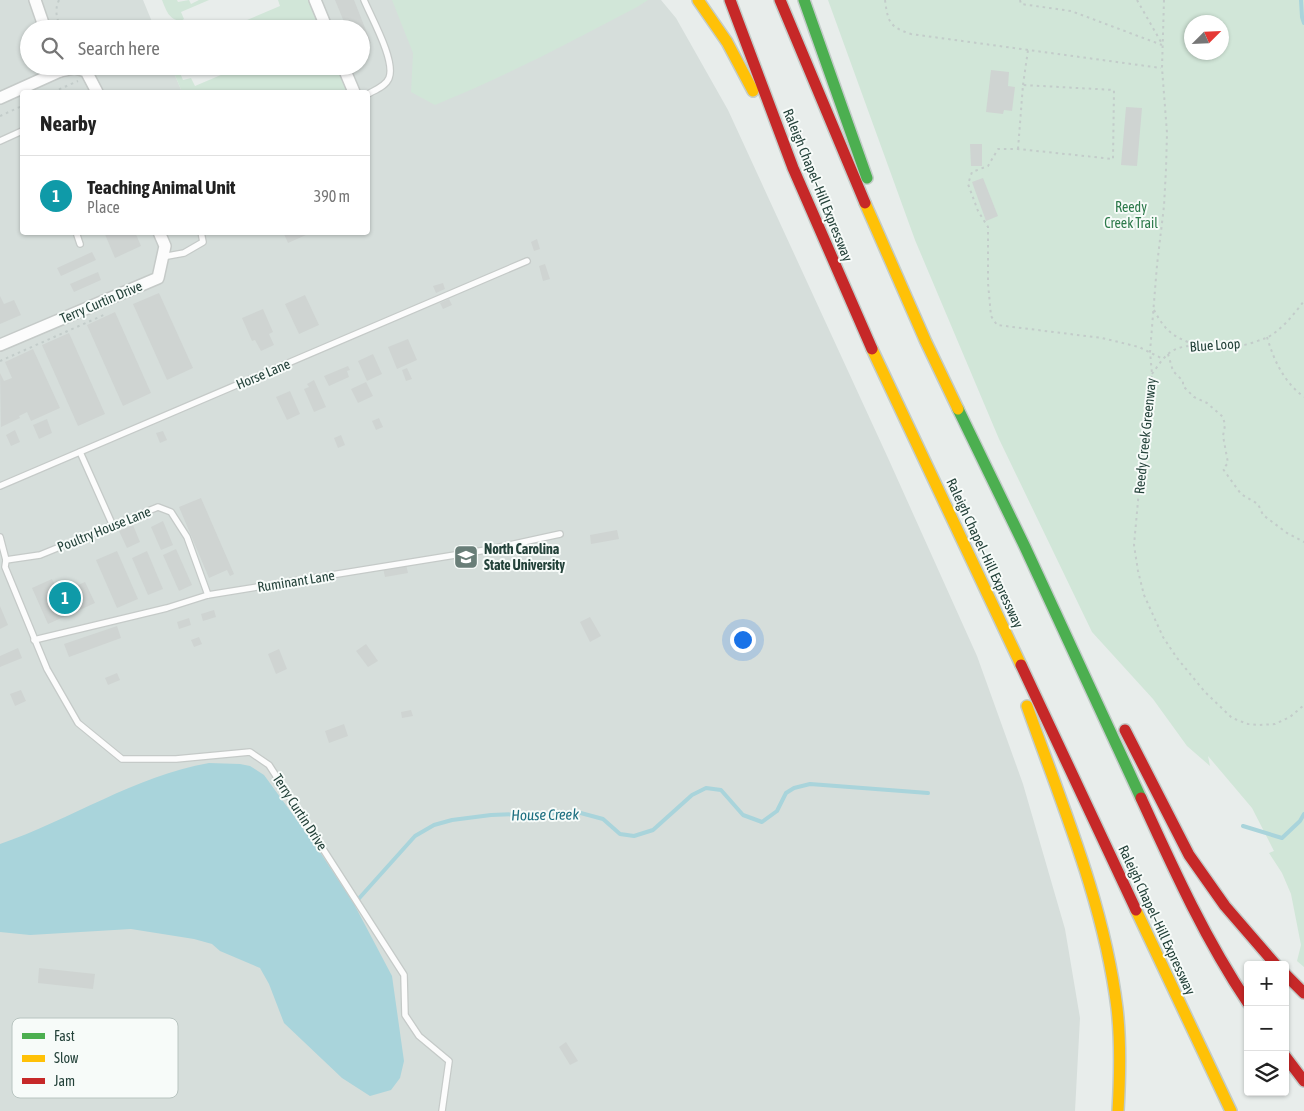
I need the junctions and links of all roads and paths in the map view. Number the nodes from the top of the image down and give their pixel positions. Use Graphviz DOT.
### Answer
graph roads {
  1 [pos="35,0"];
  2 [pos="59,0"];
  3 [pos="315,0"];
  4 [pos="364,0"];
  5 [pos="698,0"];
  6 [pos="730,0"];
  7 [pos="780,0"];
  8 [pos="804,0"];
  9 [pos="885,0"];
  10 [pos="1020,0"];
  11 [pos="1137,0"];
  12 [pos="1164,0"];
  13 [pos="42,20"];
  14 [pos="57,20"];
  15 [pos="323,20"];
  16 [pos="1162,44"];
  17 [pos="1028,50"];
  18 [pos="1162,68"];
  19 [pos="50,75"];
  20 [pos="88,75"];
  21 [pos="347,75"];
  22 [pos="82,80"];
  23 [pos="1023,85"];
  24 [pos="26,90"];
  25 [pos="58,90"];
  26 [pos="96,90"];
  27 [pos="353,90"];
  28 [pos="20,93"];
  29 [pos="370,93"];
  30 [pos="0,98"];
  31 [pos="20,107"];
  32 [pos="0,116"];
  33 [pos="20,132"];
  34 [pos="0,141"];
  35 [pos="1018,149"];
  36 [pos="793,168"];
  37 [pos="77,235"];
  38 [pos="160,235"];
  39 [pos="202,235"];
  40 [pos="80,244"];
  41 [pos="162,257"];
  42 [pos="527,261"];
  43 [pos="1304,301"];
  44 [pos="1154,310"];
  45 [pos="110,312"];
  46 [pos="1267,337"];
  47 [pos="926,342"];
  48 [pos="0,345"];
  49 [pos="1199,346"];
  50 [pos="1150,352"];
  51 [pos="1168,354"];
  52 [pos="1163,359"];
  53 [pos="0,361"];
  54 [pos="1152,374"];
  55 [pos="1304,397"];
  56 [pos="80,452"];
  57 [pos="0,486"];
  58 [pos="113,526"];
  59 [pos="560,534"];
  60 [pos="0,537"];
  61 [pos="1304,542"];
  62 [pos="1025,547"];
  63 [pos="6,560"];
  64 [pos="208,595"];
  65 [pos="994,610"];
  66 [pos="34,640"];
  67 [pos="1102,687"];
  68 [pos="1304,705"];
  69 [pos="1121,723"];
  70 [pos="1272,961"];
  71 [pos="1289,978"];
  72 [pos="1304,993"];
  73 [pos="1244,997"];
  74 [pos="1179,1003"];
  75 [pos="1289,1061"];
  76 [pos="1304,1081"];
  77 [pos="442,1111"];
  78 [pos="1118,1111"];
  79 [pos="1230,1111"];
  80 [pos="1236,1111"];
  1 -- 13 [label="street"];
  2 -- 14 [label="path"];
  3 -- 15 [label="street"];
  4 -- 29 [label="lane"];
  5 -- 36 [label="highway"];
  6 -- 36 [label="highway, Raleigh Chapel–Hill Expressway"];
  7 -- 47 [label="highway"];
  8 -- 47 [label="highway"];
  9 -- 17 [label="path"];
  10 -- 16 [label="path"];
  11 -- 16 [label="path, Reedy Creek Greenway"];
  12 -- 16 [label="path, Reedy Creek Greenway"];
  16 -- 18 [label="path, Reedy Creek Greenway"];
  17 -- 18 [label="path"];
  17 -- 23 [label="path"];
  18 -- 44 [label="path, Reedy Creek Greenway"];
  19 -- 24 [label="street"];
  20 -- 26 [label="street"];
  21 -- 27 [label="street"];
  22 -- 25 [label="path"];
  23 -- 35 [label="path"];
  23 -- 35 [label="path"];
  28 -- 30 [label="street"];
  31 -- 32 [label="path"];
  33 -- 34 [label="lane"];
  35 -- 50 [label="path"];
  36 -- 65 [label="highway, Raleigh Chapel–Hill Expressway"];
  37 -- 40 [label="lane"];
  38 -- 41 [label="street, Terry Curtin Drive"];
  39 -- 41 [label="lane"];
  41 -- 48 [label="street, Terry Curtin Drive"];
  42 -- 56 [label="lane, Horse Lane"];
  43 -- 46 [label="path, Blue Loop"];
  44 -- 49 [label="path"];
  44 -- 50 [label="path, Reedy Creek Greenway"];
  45 -- 53 [label="path"];
  46 -- 49 [label="path, Blue Loop"];
  46 -- 55 [label="path"];
  47 -- 62 [label="highway"];
  49 -- 51 [label="path, Blue Loop"];
  50 -- 52 [label="path"];
  50 -- 54 [label="path, Reedy Creek Greenway"];
  51 -- 52 [label="path, Blue Loop"];
  51 -- 61 [label="path"];
  52 -- 54 [label="path, Blue Loop"];
  54 -- 68 [label="path, Reedy Creek Greenway"];
  56 -- 57 [label="lane, Horse Lane"];
  56 -- 58 [label="lane"];
  58 -- 63 [label="lane, Poultry House Lane"];
  58 -- 64 [label="lane, Poultry House Lane"];
  59 -- 64 [label="lane, Ruminant Lane"];
  60 -- 63 [label="lane, Terry Curtin Drive"];
  62 -- 67 [label="highway"];
  62 -- 73 [label="highway"];
  63 -- 66 [label="lane, Terry Curtin Drive"];
  64 -- 66 [label="lane, Ruminant Lane"];
  65 -- 74 [label="highway, Raleigh Chapel–Hill Expressway"];
  65 -- 78 [label="highway"];
  66 -- 77 [label="lane, Terry Curtin Drive"];
  69 -- 70 [label="highway"];
  71 -- 72 [label="highway"];
  74 -- 79 [label="highway, Raleigh Chapel–Hill Expressway"];
  74 -- 80 [label="highway"];
  75 -- 76 [label="highway"];
}
